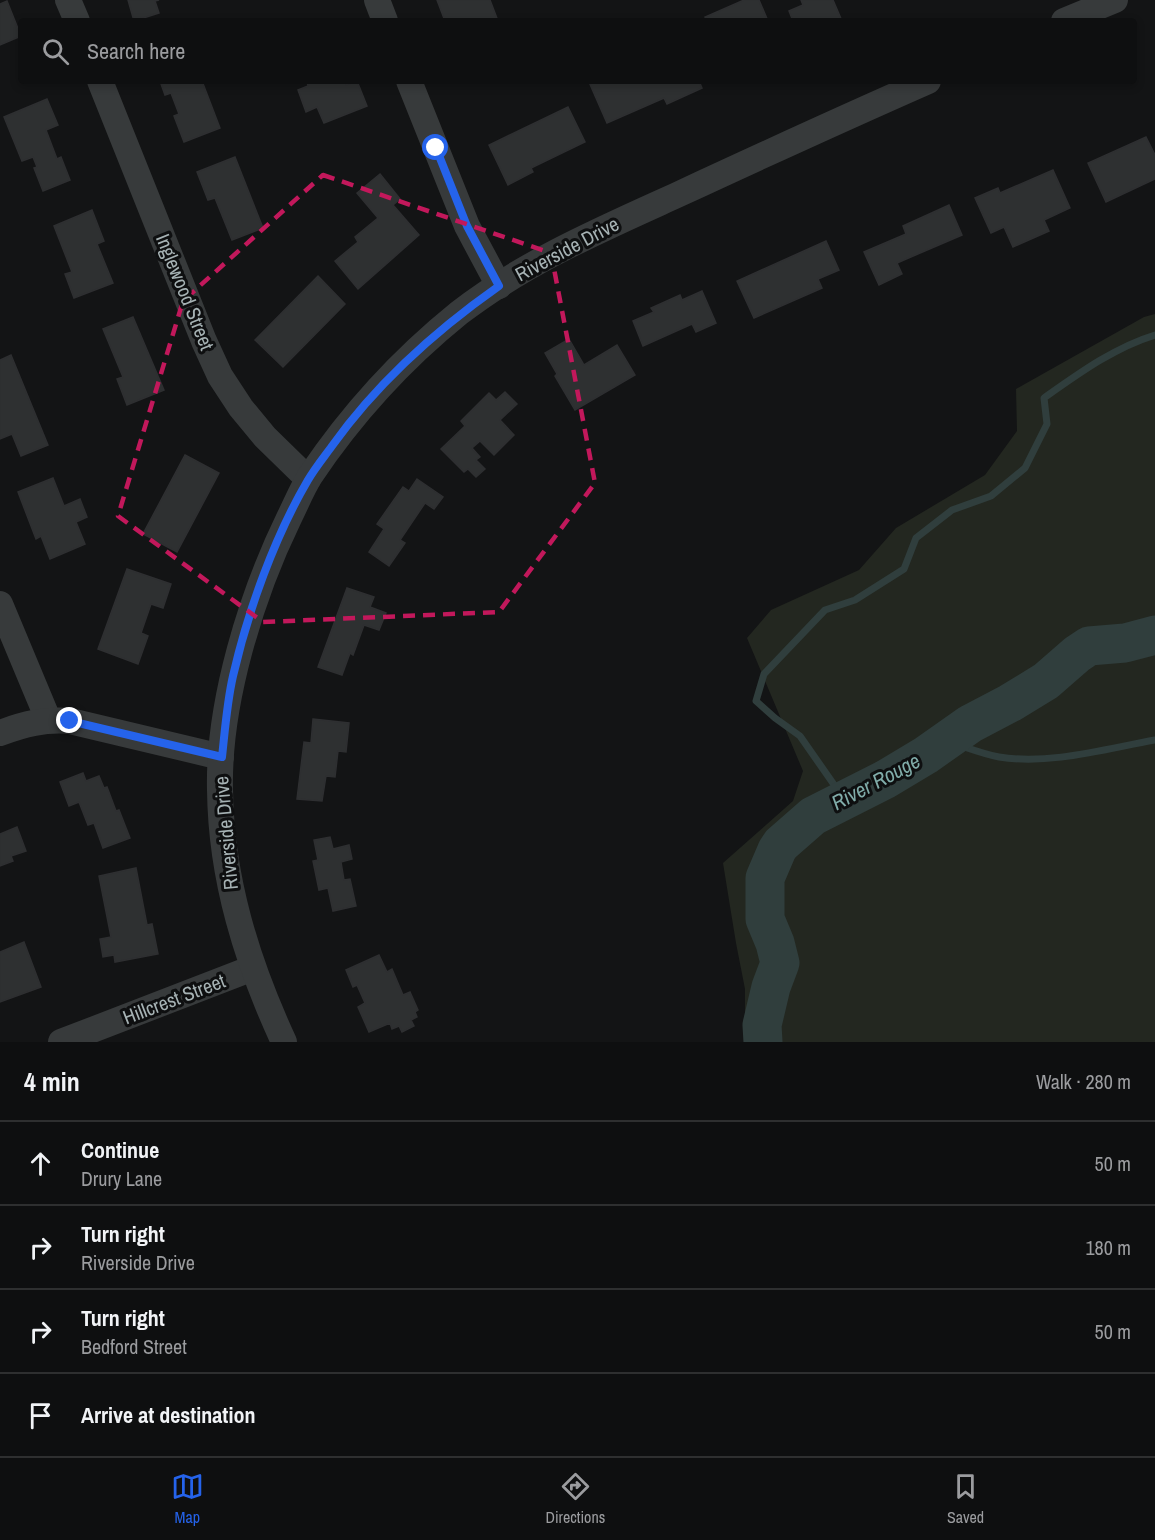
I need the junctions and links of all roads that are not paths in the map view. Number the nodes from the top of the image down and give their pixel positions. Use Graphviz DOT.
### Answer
graph roads {
  1 [pos="68,0"];
  2 [pos="377,0"];
  3 [pos="1115,0"];
  4 [pos="76,18"];
  5 [pos="384,18"];
  6 [pos="1071,18"];
  7 [pos="101,84"];
  8 [pos="410,84"];
  9 [pos="921,84"];
  10 [pos="499,286"];
  11 [pos="308,479"];
  12 [pos="0,604"];
  13 [pos="48,719"];
  14 [pos="0,733"];
  15 [pos="222,757"];
  16 [pos="253,969"];
  17 [pos="61,1042"];
  18 [pos="284,1042"];
  1 -- 4 [label="street"];
  2 -- 5 [label="street"];
  3 -- 6 [label="street"];
  7 -- 11 [label="street, Inglewood Street"];
  8 -- 10 [label="street"];
  9 -- 10 [label="street, Riverside Drive"];
  10 -- 11 [label="street, Riverside Drive"];
  11 -- 15 [label="street, Riverside Drive"];
  12 -- 13 [label="street"];
  13 -- 14 [label="street"];
  13 -- 15 [label="street"];
  15 -- 16 [label="street, Riverside Drive"];
  16 -- 17 [label="street, Hillcrest Street"];
  16 -- 18 [label="street, Riverside Drive"];
}
